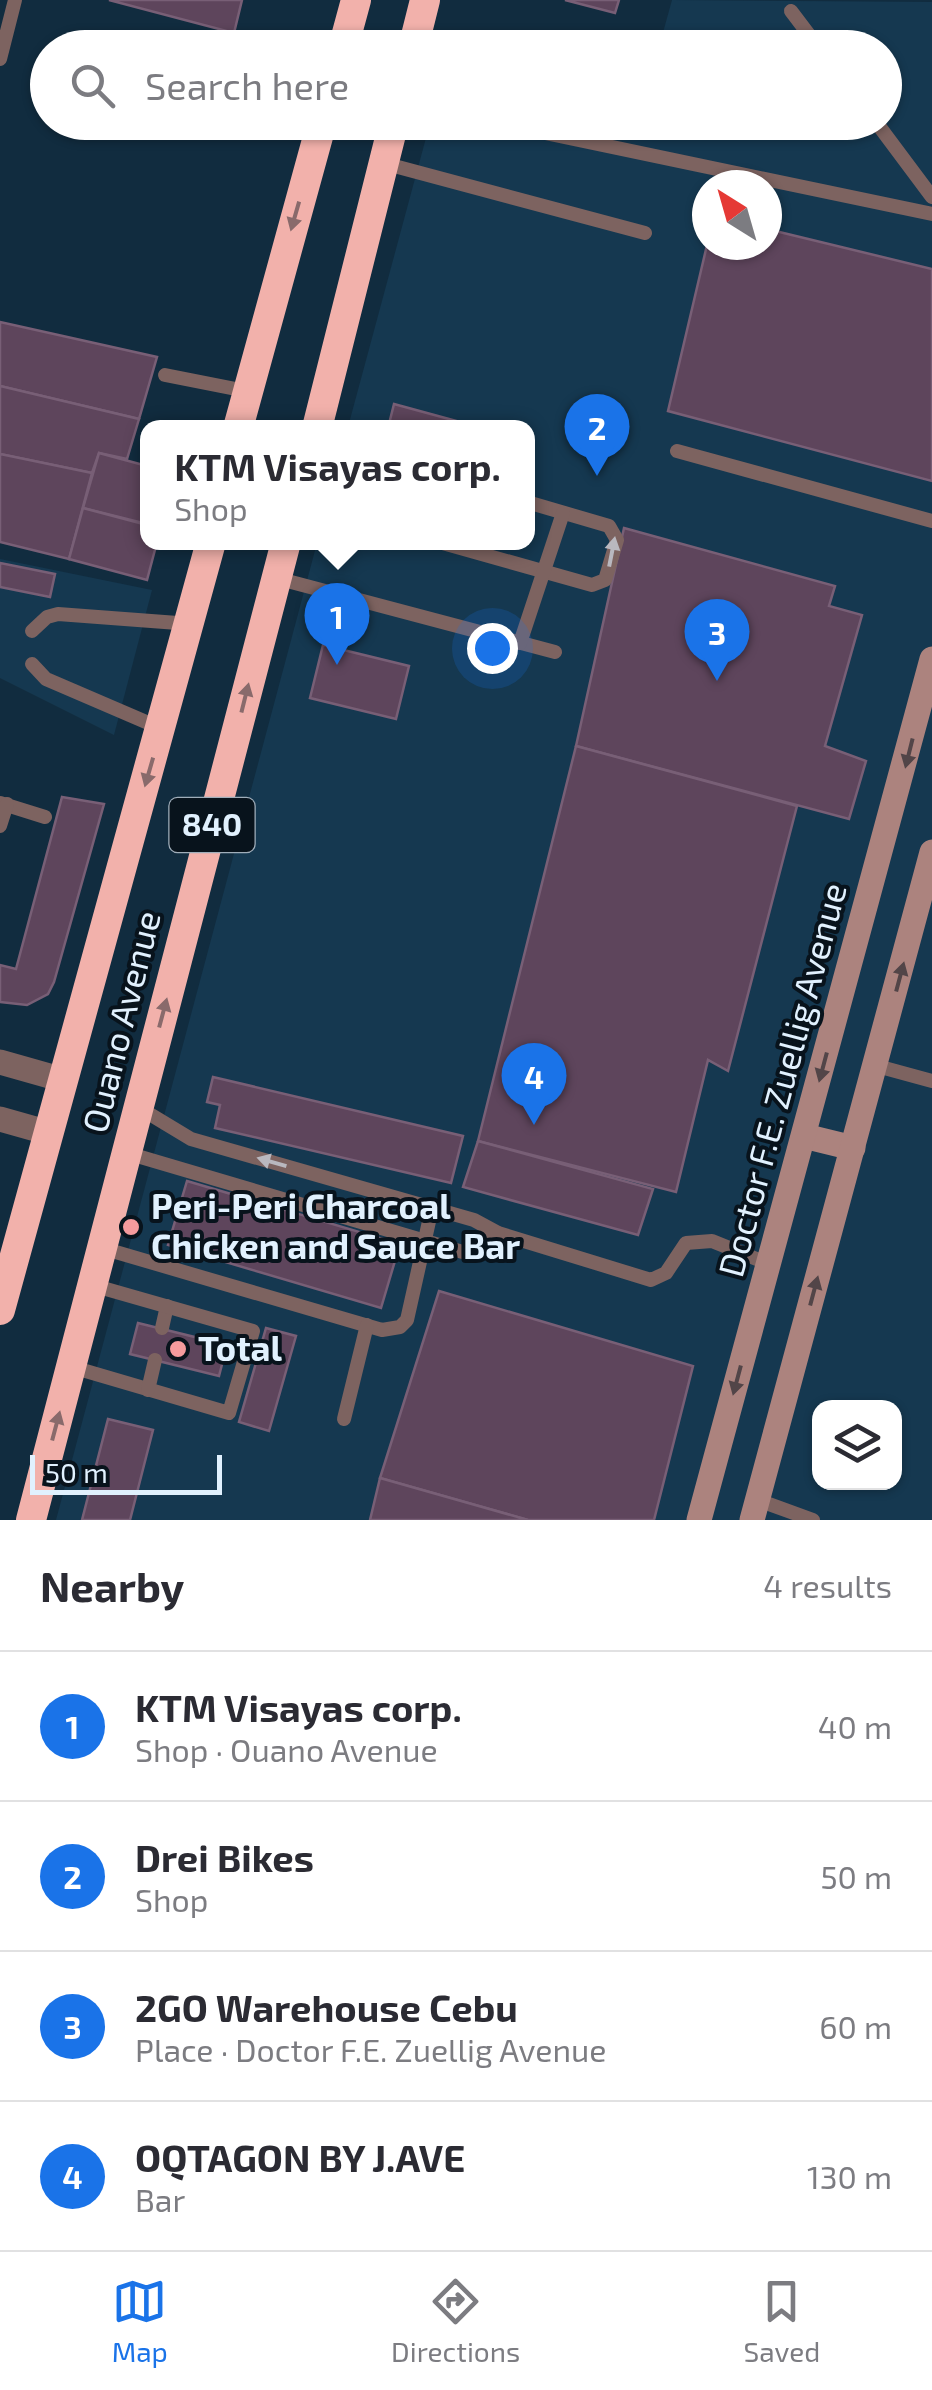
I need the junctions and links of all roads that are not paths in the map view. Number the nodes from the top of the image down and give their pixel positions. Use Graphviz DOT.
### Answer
graph roads {
  1 [pos="15,0"];
  2 [pos="356,0"];
  3 [pos="425,0"];
  4 [pos="792,11"];
  5 [pos="348,30"];
  6 [pos="418,30"];
  7 [pos="806,30"];
  8 [pos="0,58"];
  9 [pos="317,140"];
  10 [pos="389,140"];
  11 [pos="579,140"];
  12 [pos="889,140"];
  13 [pos="383,164"];
  14 [pos="932,197"];
  15 [pos="932,214"];
  16 [pos="645,232"];
  17 [pos="164,375"];
  18 [pos="246,391"];
  19 [pos="240,420"];
  20 [pos="318,420"];
  21 [pos="677,451"];
  22 [pos="535,504"];
  23 [pos="563,513"];
  24 [pos="932,521"];
  25 [pos="209,550"];
  26 [pos="284,550"];
  27 [pos="467,550"];
  28 [pos="544,572"];
  29 [pos="276,578"];
  30 [pos="192,624"];
  31 [pos="32,632"];
  32 [pos="520,643"];
  33 [pos="554,652"];
  34 [pos="932,658"];
  35 [pos="32,664"];
  36 [pos="162,729"];
  37 [pos="3,804"];
  38 [pos="45,817"];
  39 [pos="0,826"];
  40 [pos="932,852"];
  41 [pos="0,1062"];
  42 [pos="876,1066"];
  43 [pos="60,1079"];
  44 [pos="932,1081"];
  45 [pos="138,1107"];
  46 [pos="0,1119"];
  47 [pos="46,1132"];
  48 [pos="804,1136"];
  49 [pos="853,1148"];
  50 [pos="126,1153"];
  51 [pos="432,1208"];
  52 [pos="498,1233"];
  53 [pos="425,1242"];
  54 [pos="102,1248"];
  55 [pos="768,1264"];
  56 [pos="92,1285"];
  57 [pos="167,1306"];
  58 [pos="0,1310"];
  59 [pos="367,1325"];
  60 [pos="162,1328"];
  61 [pos="155,1360"];
  62 [pos="72,1367"];
  63 [pos="148,1390"];
  64 [pos="344,1419"];
  65 [pos="755,1510"];
  66 [pos="30,1520"];
  67 [pos="699,1520"];
  68 [pos="813,1520"];
  1 -- 8 [label="lane"];
  2 -- 5 [label="highway"];
  3 -- 6 [label="highway"];
  4 -- 7 [label="lane"];
  9 -- 18 [label="highway, one-way"];
  10 -- 13 [label="highway"];
  11 -- 15 [label="lane"];
  12 -- 14 [label="lane"];
  13 -- 16 [label="lane"];
  13 -- 20 [label="highway"];
  17 -- 18 [label="lane"];
  18 -- 19 [label="highway"];
  21 -- 24 [label="lane"];
  22 -- 23 [label="lane"];
  23 -- 28 [label="lane"];
  28 -- 23 [label="lane, one-way"];
  25 -- 30 [label="highway, Ouano Avenue / 840"];
  26 -- 29 [label="highway, Ouano Avenue / 840"];
  27 -- 28 [label="lane"];
  28 -- 32 [label="lane"];
  29 -- 32 [label="lane"];
  45 -- 29 [label="highway, Ouano Avenue / 840, one-way"];
  30 -- 31 [label="lane"];
  30 -- 36 [label="highway, Ouano Avenue / 840"];
  32 -- 33 [label="lane"];
  34 -- 48 [label="street, Doctor F.E. Zuellig Avenue, one-way"];
  35 -- 36 [label="lane"];
  36 -- 43 [label="highway, Ouano Avenue / 840, one-way"];
  37 -- 38 [label="lane"];
  37 -- 39 [label="lane"];
  42 -- 40 [label="street, one-way"];
  41 -- 43 [label="street"];
  42 -- 44 [label="lane"];
  42 -- 49 [label="street"];
  43 -- 47 [label="highway, Ouano Avenue / 840"];
  45 -- 50 [label="highway, Ouano Avenue / 840"];
  51 -- 45 [label="lane, one-way"];
  46 -- 47 [label="street"];
  47 -- 58 [label="highway, Ouano Avenue / 840"];
  48 -- 49 [label="street"];
  48 -- 55 [label="street, Doctor F.E. Zuellig Avenue"];
  65 -- 49 [label="street, one-way"];
  50 -- 53 [label="lane"];
  50 -- 54 [label="highway, Ouano Avenue / 840"];
  51 -- 52 [label="lane"];
  51 -- 53 [label="lane"];
  52 -- 53 [label="lane"];
  52 -- 55 [label="lane"];
  53 -- 59 [label="lane"];
  54 -- 56 [label="highway, Ouano Avenue / 840"];
  54 -- 59 [label="lane"];
  55 -- 67 [label="street, Doctor F.E. Zuellig Avenue, one-way"];
  56 -- 57 [label="lane"];
  56 -- 62 [label="highway, Ouano Avenue / 840"];
  57 -- 60 [label="lane"];
  57 -- 63 [label="lane"];
  59 -- 64 [label="lane"];
  61 -- 63 [label="lane"];
  62 -- 63 [label="lane"];
  66 -- 62 [label="highway, Ouano Avenue / 840, one-way"];
  65 -- 68 [label="lane"];
}
